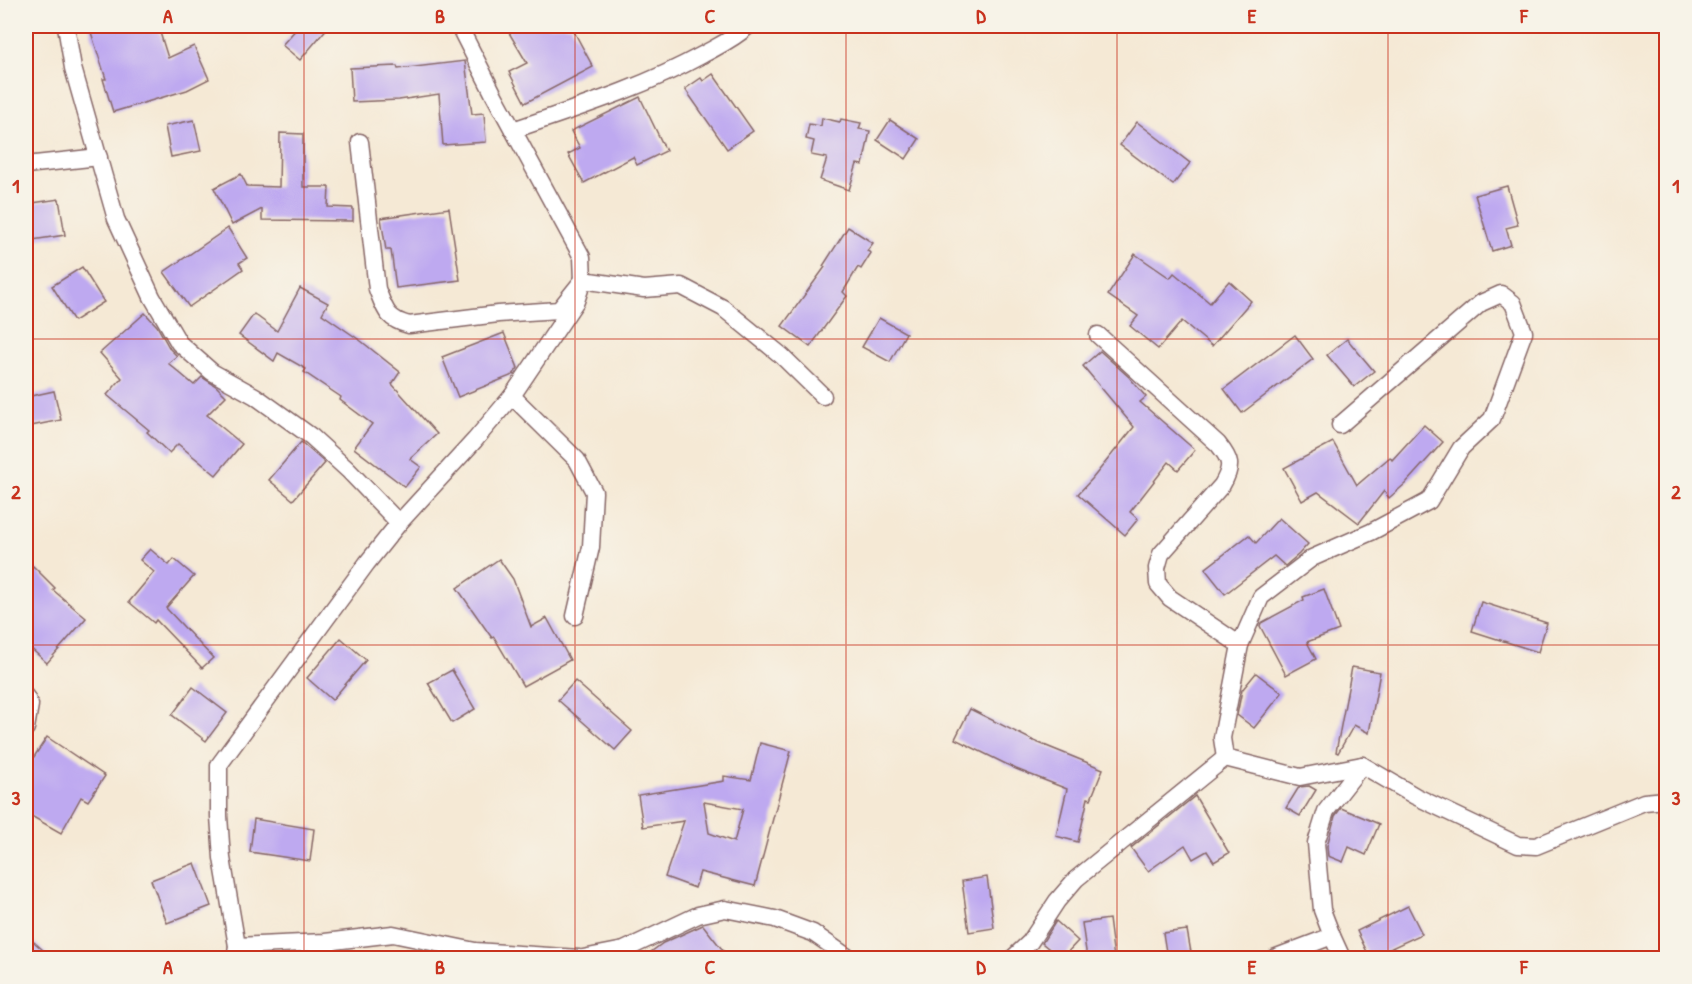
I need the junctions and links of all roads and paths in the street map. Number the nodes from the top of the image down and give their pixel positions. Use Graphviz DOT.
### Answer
graph roads {
  1 [pos="66,26"];
  2 [pos="459,26"];
  3 [pos="748,26"];
  4 [pos="513,130"];
  5 [pos="360,142"];
  6 [pos="99,157"];
  7 [pos="26,165"];
  8 [pos="583,279"];
  9 [pos="1098,335"];
  10 [pos="512,396"];
  11 [pos="823,396"];
  12 [pos="1340,425"];
  13 [pos="399,523"];
  14 [pos="575,616"];
  15 [pos="1240,645"];
  16 [pos="26,697"];
  17 [pos="26,728"];
  18 [pos="1225,758"];
  19 [pos="1362,765"];
  20 [pos="1666,800"];
  21 [pos="1332,936"];
  22 [pos="236,952"];
  23 [pos="475,955"];
  24 [pos="581,958"];
  25 [pos="849,958"];
  26 [pos="1013,958"];
  27 [pos="1274,958"];
  28 [pos="1342,958"];
  1 -- 6 [label="street"];
  2 -- 4 [label="street"];
  3 -- 4 [label="street"];
  4 -- 8 [label="street"];
  5 -- 8 [label="street"];
  6 -- 7 [label="street"];
  6 -- 13 [label="street"];
  8 -- 10 [label="street"];
  8 -- 11 [label="street"];
  9 -- 15 [label="street"];
  10 -- 13 [label="street"];
  10 -- 14 [label="street"];
  12 -- 15 [label="street"];
  13 -- 22 [label="street"];
  15 -- 18 [label="street"];
  16 -- 17 [label="street"];
  18 -- 19 [label="street"];
  18 -- 26 [label="street"];
  19 -- 20 [label="street"];
  19 -- 21 [label="street"];
  21 -- 27 [label="street"];
  21 -- 28 [label="street"];
  22 -- 23 [label="street"];
  23 -- 24 [label="street"];
  24 -- 25 [label="street"];
}
